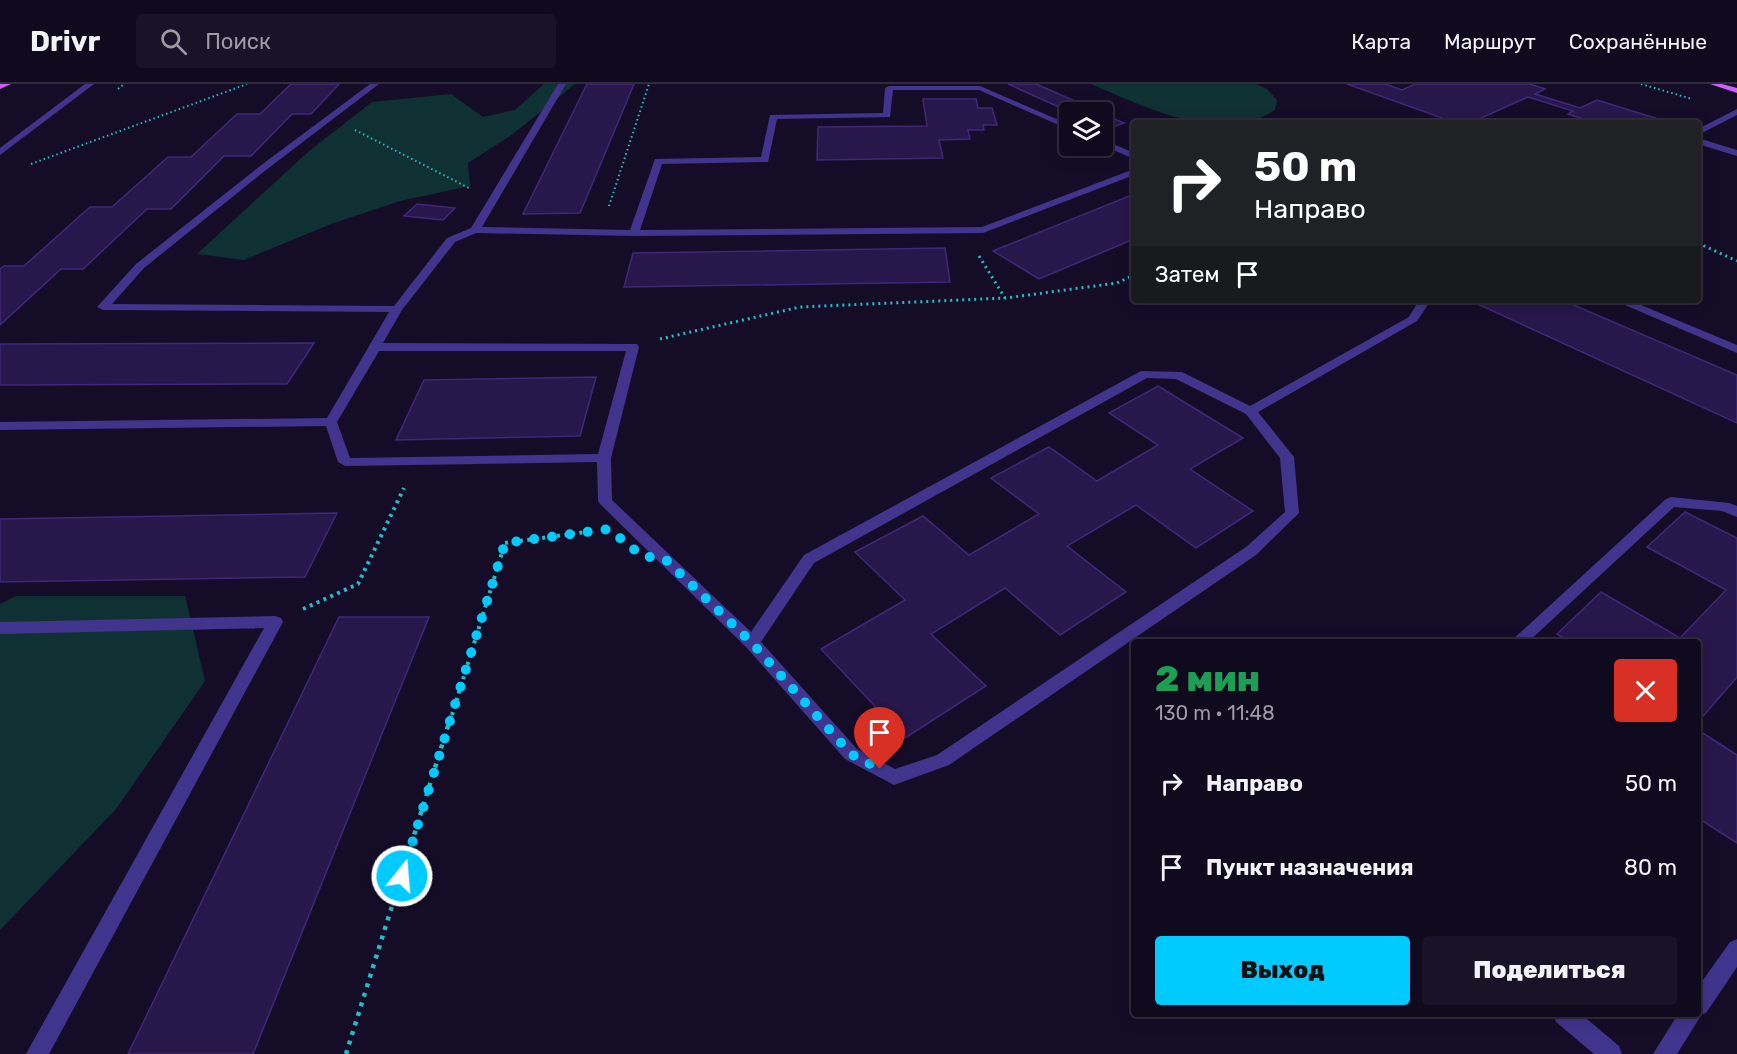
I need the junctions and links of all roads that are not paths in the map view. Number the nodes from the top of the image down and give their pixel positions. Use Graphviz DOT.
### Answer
graph roads {
  1 [pos="7,84"];
  2 [pos="90,84"];
  3 [pos="375,84"];
  4 [pos="562,84"];
  5 [pos="1714,84"];
  6 [pos="0,87"];
  7 [pos="1737,91"];
  8 [pos="1737,112"];
  9 [pos="1059,123"];
  10 [pos="1701,130"];
  11 [pos="1701,142"];
  12 [pos="1113,147"];
  13 [pos="0,152"];
  14 [pos="1737,153"];
  15 [pos="1131,155"];
  16 [pos="1131,173"];
  17 [pos="475,230"];
  18 [pos="633,233"];
  19 [pos="1423,303"];
  20 [pos="1626,303"];
  21 [pos="397,309"];
  22 [pos="375,347"];
  23 [pos="1737,349"];
  24 [pos="1250,411"];
  25 [pos="330,422"];
  26 [pos="0,426"];
  27 [pos="604,458"];
  28 [pos="1737,512"];
  29 [pos="0,628"];
  30 [pos="1521,639"];
  31 [pos="752,643"];
  32 [pos="1737,949"];
  33 [pos="1701,1001"];
  34 [pos="1568,1017"];
  35 [pos="1690,1017"];
  36 [pos="37,1054"];
  37 [pos="1611,1054"];
  38 [pos="1664,1054"];
  1 -- 6 [label="main road"];
  2 -- 13 [label="lane"];
  3 -- 21 [label="lane"];
  4 -- 17 [label="lane"];
  5 -- 7 [label="main road"];
  8 -- 10 [label="lane"];
  9 -- 18 [label="lane"];
  11 -- 14 [label="lane"];
  12 -- 15 [label="lane"];
  16 -- 18 [label="lane"];
  17 -- 18 [label="lane"];
  17 -- 21 [label="lane"];
  19 -- 24 [label="lane"];
  20 -- 23 [label="lane"];
  21 -- 22 [label="lane"];
  22 -- 25 [label="lane"];
  22 -- 27 [label="lane"];
  24 -- 31 [label="lane"];
  24 -- 31 [label="lane"];
  25 -- 26 [label="lane"];
  25 -- 27 [label="lane"];
  27 -- 31 [label="lane"];
  28 -- 30 [label="lane"];
  29 -- 36 [label="lane"];
  32 -- 33 [label="lane"];
  34 -- 37 [label="lane"];
  35 -- 38 [label="lane"];
}
